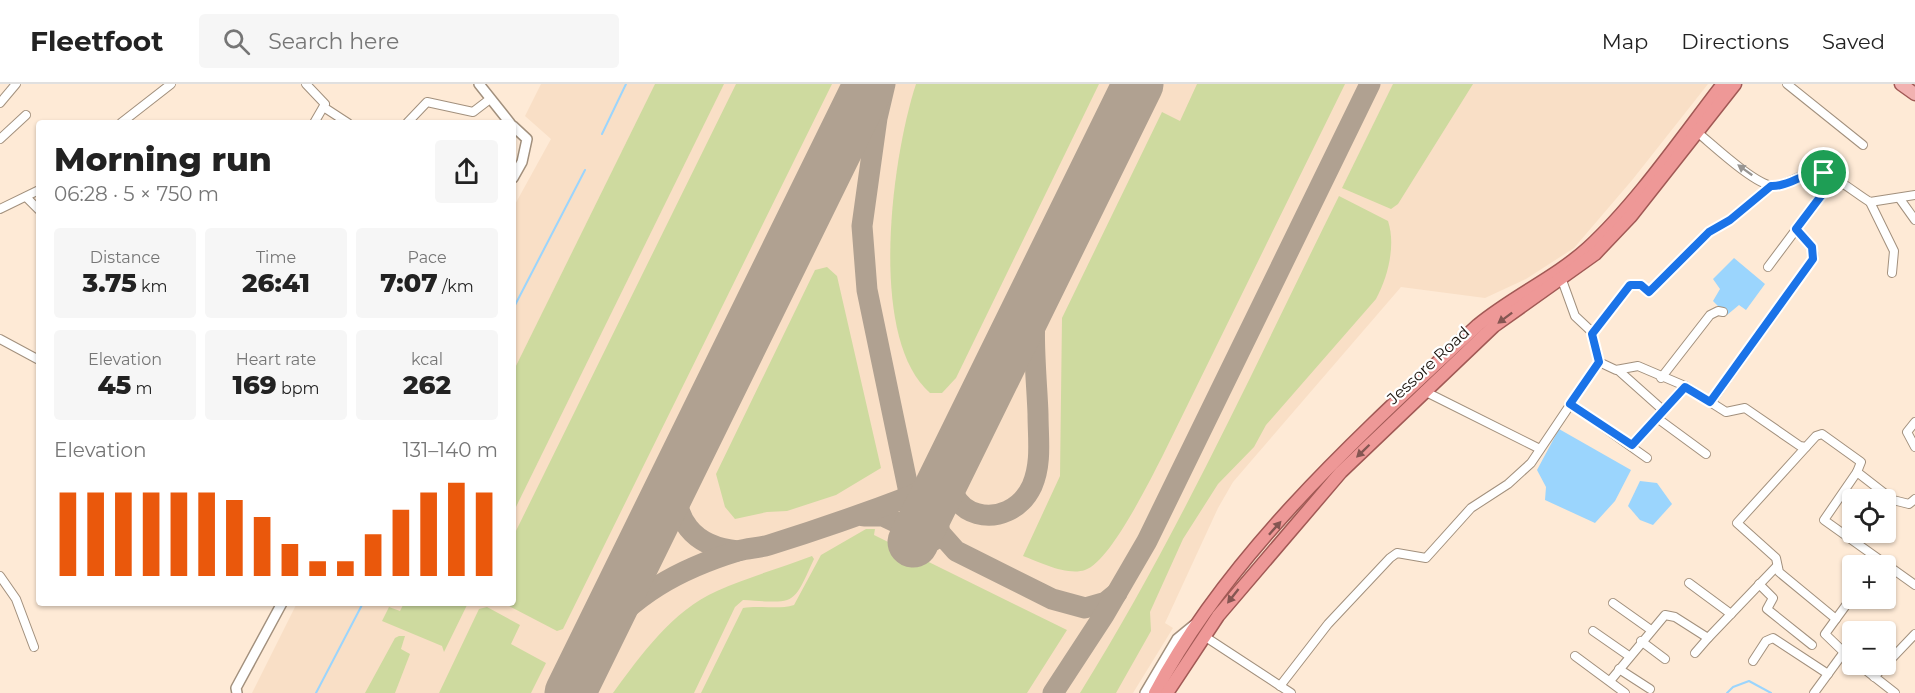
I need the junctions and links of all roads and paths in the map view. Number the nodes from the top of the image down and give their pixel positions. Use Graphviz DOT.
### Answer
graph roads {
  1 [pos="16,84"];
  2 [pos="171,84"];
  3 [pos="306,84"];
  4 [pos="479,84"];
  5 [pos="1723,84"];
  6 [pos="1735,84"];
  7 [pos="1787,84"];
  8 [pos="1901,84"];
  9 [pos="1915,94"];
  10 [pos="490,99"];
  11 [pos="0,103"];
  12 [pos="325,108"];
  13 [pos="27,115"];
  14 [pos="125,120"];
  15 [pos="316,120"];
  16 [pos="343,120"];
  17 [pos="410,120"];
  18 [pos="508,120"];
  19 [pos="516,128"];
  20 [pos="1697,132"];
  21 [pos="0,140"];
  22 [pos="1863,145"];
  23 [pos="516,173"];
  24 [pos="1836,180"];
  25 [pos="1771,186"];
  26 [pos="36,192"];
  27 [pos="1915,195"];
  28 [pos="26,197"];
  29 [pos="1900,199"];
  30 [pos="1870,202"];
  31 [pos="36,207"];
  32 [pos="0,209"];
  33 [pos="1915,220"];
  34 [pos="1796,229"];
  35 [pos="1768,267"];
  36 [pos="1892,273"];
  37 [pos="1562,280"];
  38 [pos="1723,312"];
  39 [pos="1592,334"];
  40 [pos="0,339"];
  41 [pos="36,358"];
  42 [pos="1599,362"];
  43 [pos="1618,370"];
  44 [pos="1661,378"];
  45 [pos="1685,387"];
  46 [pos="1424,391"];
  47 [pos="1710,402"];
  48 [pos="1570,404"];
  49 [pos="1664,411"];
  50 [pos="1657,418"];
  51 [pos="1915,422"];
  52 [pos="1632,445"];
  53 [pos="1806,447"];
  54 [pos="1915,447"];
  55 [pos="1540,449"];
  56 [pos="1706,453"];
  57 [pos="1647,458"];
  58 [pos="1857,472"];
  59 [pos="1915,499"];
  60 [pos="1868,555"];
  61 [pos="1777,566"];
  62 [pos="1896,574"];
  63 [pos="0,576"];
  64 [pos="1689,583"];
  65 [pos="1759,584"];
  66 [pos="1915,585"];
  67 [pos="1613,603"];
  68 [pos="280,606"];
  69 [pos="1843,609"];
  70 [pos="1731,614"];
  71 [pos="1836,619"];
  72 [pos="1199,622"];
  73 [pos="1651,630"];
  74 [pos="1593,631"];
  75 [pos="1915,634"];
  76 [pos="1204,636"];
  77 [pos="1708,638"];
  78 [pos="1641,641"];
  79 [pos="1812,645"];
  80 [pos="34,647"];
  81 [pos="1842,650"];
  82 [pos="1695,653"];
  83 [pos="1842,655"];
  84 [pos="1575,656"];
  85 [pos="1629,656"];
  86 [pos="1665,659"];
  87 [pos="1753,661"];
  88 [pos="1619,669"];
  89 [pos="1828,674"];
  90 [pos="1872,675"];
  91 [pos="1874,677"];
  92 [pos="1610,681"];
  93 [pos="1281,686"];
  94 [pos="1650,689"];
  95 [pos="237,693"];
  96 [pos="1146,693"];
  97 [pos="1155,693"];
  98 [pos="1167,693"];
  99 [pos="1291,693"];
  100 [pos="1625,693"];
  101 [pos="1814,693"];
  102 [pos="1894,693"];
  1 -- 11 [label="street"];
  2 -- 14 [label="street"];
  3 -- 12 [label="street"];
  4 -- 10 [label="street"];
  72 -- 5 [label="highway, one-way"];
  6 -- 20 [label="highway, Jessore Road"];
  7 -- 22 [label="street"];
  8 -- 9 [label="main road"];
  10 -- 17 [label="street"];
  10 -- 18 [label="street"];
  12 -- 15 [label="street"];
  12 -- 16 [label="street"];
  13 -- 21 [label="street"];
  19 -- 23 [label="street"];
  25 -- 20 [label="street, one-way"];
  20 -- 37 [label="highway, Jessore Road"];
  24 -- 25 [label="street"];
  24 -- 30 [label="street"];
  24 -- 34 [label="street"];
  25 -- 39 [label="street"];
  26 -- 28 [label="street"];
  27 -- 29 [label="street"];
  28 -- 31 [label="street"];
  28 -- 32 [label="street"];
  29 -- 30 [label="street"];
  29 -- 33 [label="street"];
  30 -- 36 [label="street"];
  34 -- 35 [label="street"];
  34 -- 47 [label="street"];
  37 -- 39 [label="street"];
  37 -- 46 [label="highway, Jessore Road, one-way"];
  38 -- 44 [label="street"];
  39 -- 42 [label="street"];
  40 -- 41 [label="street"];
  42 -- 43 [label="street"];
  42 -- 48 [label="street"];
  43 -- 44 [label="street"];
  43 -- 49 [label="street"];
  44 -- 45 [label="street"];
  45 -- 47 [label="street"];
  45 -- 49 [label="street"];
  46 -- 55 [label="street"];
  46 -- 76 [label="highway, Jessore Road, one-way"];
  47 -- 53 [label="street"];
  48 -- 52 [label="street"];
  48 -- 55 [label="street"];
  49 -- 50 [label="street"];
  50 -- 52 [label="street"];
  50 -- 56 [label="street"];
  51 -- 54 [label="street"];
  52 -- 57 [label="street"];
  53 -- 58 [label="street"];
  53 -- 61 [label="street"];
  55 -- 93 [label="street"];
  58 -- 59 [label="street"];
  58 -- 60 [label="street"];
  61 -- 65 [label="street"];
  61 -- 71 [label="street"];
  62 -- 66 [label="street"];
  63 -- 80 [label="street"];
  64 -- 70 [label="street"];
  65 -- 70 [label="street"];
  65 -- 79 [label="street"];
  67 -- 73 [label="street"];
  68 -- 95 [label="street"];
  69 -- 71 [label="street"];
  70 -- 77 [label="street"];
  71 -- 81 [label="street"];
  72 -- 96 [label="street"];
  72 -- 97 [label="highway"];
  73 -- 77 [label="street"];
  73 -- 78 [label="street"];
  74 -- 85 [label="street"];
  75 -- 91 [label="street"];
  76 -- 93 [label="street"];
  76 -- 98 [label="highway, Jessore Road"];
  77 -- 82 [label="street"];
  78 -- 85 [label="street"];
  78 -- 86 [label="street"];
  83 -- 89 [label="street"];
  84 -- 92 [label="street"];
  85 -- 88 [label="street"];
  87 -- 89 [label="street"];
  88 -- 92 [label="street"];
  88 -- 94 [label="street"];
  89 -- 101 [label="street"];
  90 -- 91 [label="street"];
  91 -- 102 [label="street"];
  92 -- 100 [label="street"];
  93 -- 99 [label="street"];
}
